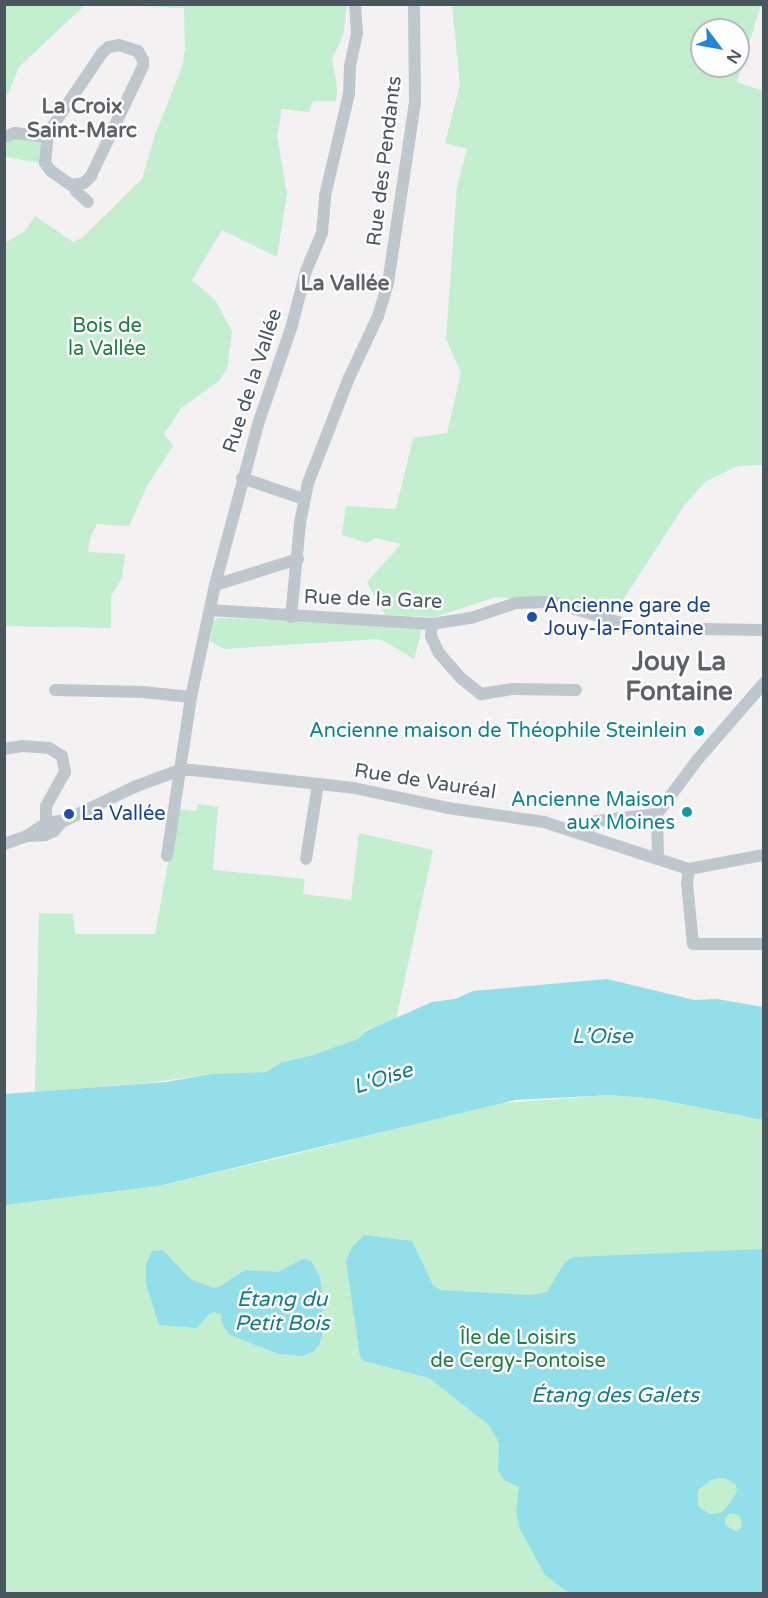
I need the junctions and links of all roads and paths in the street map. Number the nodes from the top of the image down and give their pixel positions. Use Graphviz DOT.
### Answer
graph roads {
  1 [pos="355,4"];
  2 [pos="414,4"];
  3 [pos="4,137"];
  4 [pos="46,137"];
  5 [pos="75,186"];
  6 [pos="88,202"];
  7 [pos="242,478"];
  8 [pos="304,499"];
  9 [pos="298,559"];
  10 [pos="215,585"];
  11 [pos="210,610"];
  12 [pos="291,617"];
  13 [pos="432,624"];
  14 [pos="764,630"];
  15 [pos="764,683"];
  16 [pos="55,690"];
  17 [pos="576,690"];
  18 [pos="191,698"];
  19 [pos="4,749"];
  20 [pos="180,770"];
  21 [pos="318,784"];
  22 [pos="657,814"];
  23 [pos="63,821"];
  24 [pos="46,823"];
  25 [pos="583,834"];
  26 [pos="27,836"];
  27 [pos="4,844"];
  28 [pos="764,855"];
  29 [pos="167,856"];
  30 [pos="658,858"];
  31 [pos="306,859"];
  32 [pos="689,869"];
  33 [pos="764,944"];
  1 -- 7 [label="street, Rue de la Vallée"];
  2 -- 8 [label="street, Rue des Pendants"];
  3 -- 4 [label="street"];
  4 -- 5 [label="street"];
  4 -- 5 [label="street"];
  5 -- 6 [label="street"];
  7 -- 8 [label="street"];
  7 -- 10 [label="street, Rue de la Vallée"];
  8 -- 9 [label="street, Rue des Pendants"];
  9 -- 10 [label="street"];
  9 -- 12 [label="street, Rue des Pendants"];
  10 -- 11 [label="street, Rue de la Vallée"];
  11 -- 12 [label="street, Rue de la Gare"];
  11 -- 18 [label="street, Rue de la Vallée"];
  12 -- 13 [label="street, Rue de la Gare"];
  13 -- 14 [label="street, Rue de la Gare"];
  13 -- 17 [label="street"];
  15 -- 22 [label="street"];
  16 -- 18 [label="street"];
  18 -- 20 [label="street, Rue de la Vallée"];
  19 -- 24 [label="street"];
  20 -- 21 [label="street, Rue de Vauréal"];
  20 -- 23 [label="street"];
  20 -- 29 [label="street, Rue de la Vallée"];
  21 -- 25 [label="street, Rue de Vauréal"];
  21 -- 31 [label="street"];
  22 -- 25 [label="street"];
  22 -- 30 [label="street"];
  23 -- 24 [label="street"];
  23 -- 26 [label="street"];
  24 -- 26 [label="street"];
  25 -- 30 [label="street, Rue de Vauréal"];
  26 -- 27 [label="street"];
  28 -- 32 [label="street"];
  30 -- 32 [label="street, Rue de Vauréal"];
  32 -- 33 [label="street"];
}
